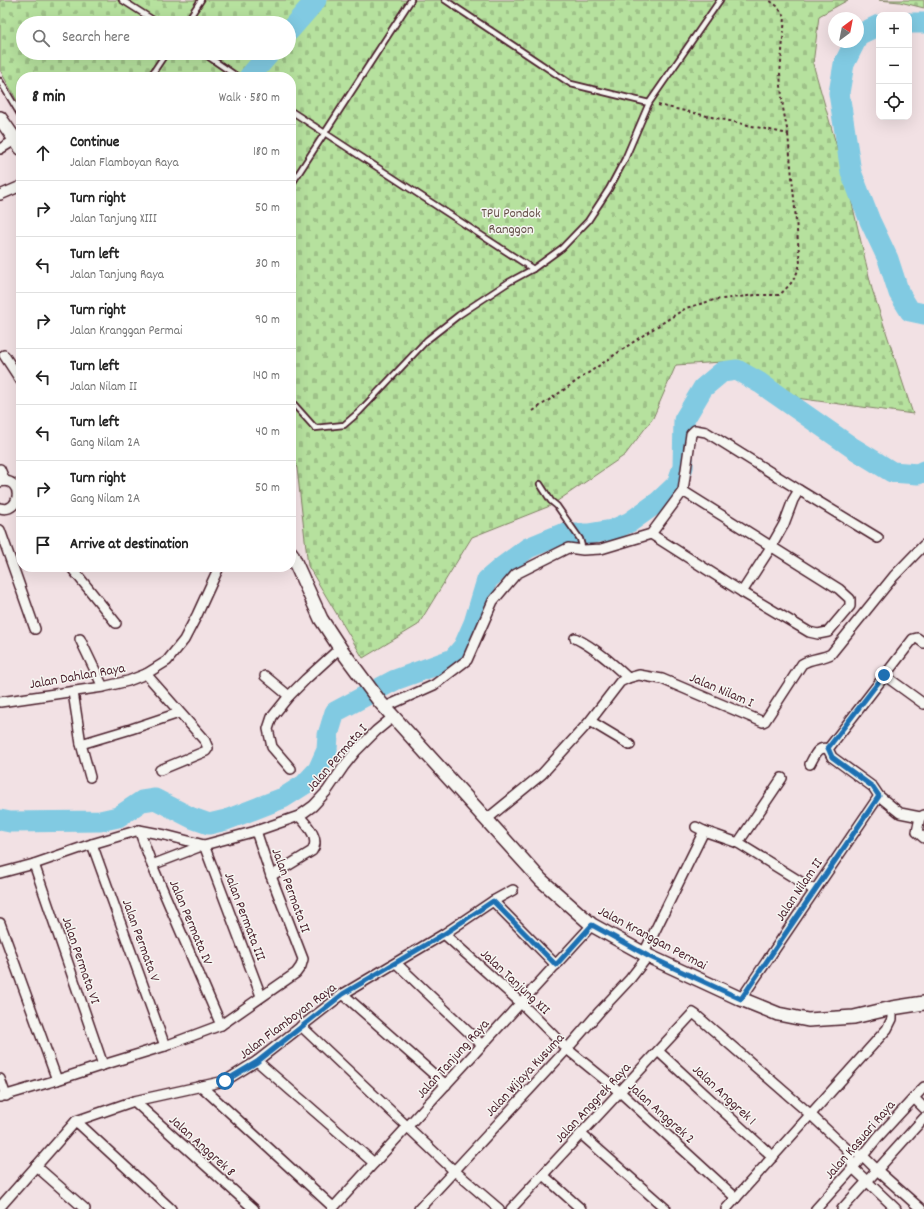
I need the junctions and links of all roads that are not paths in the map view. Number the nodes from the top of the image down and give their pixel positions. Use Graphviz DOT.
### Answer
graph roads {
  1 [pos="122,0"];
  2 [pos="201,0"];
  3 [pos="411,0"];
  4 [pos="445,0"];
  5 [pos="720,0"];
  6 [pos="147,16"];
  7 [pos="191,16"];
  8 [pos="161,60"];
  9 [pos="213,60"];
  10 [pos="153,72"];
  11 [pos="231,72"];
  12 [pos="0,81"];
  13 [pos="649,103"];
  14 [pos="16,108"];
  15 [pos="296,114"];
  16 [pos="0,118"];
  17 [pos="325,133"];
  18 [pos="16,141"];
  19 [pos="16,145"];
  20 [pos="0,149"];
  21 [pos="296,177"];
  22 [pos="16,188"];
  23 [pos="0,195"];
  24 [pos="533,269"];
  25 [pos="4,355"];
  26 [pos="16,373"];
  27 [pos="296,407"];
  28 [pos="0,469"];
  29 [pos="2,481"];
  30 [pos="540,484"];
  31 [pos="16,490"];
  32 [pos="799,490"];
  33 [pos="683,491"];
  34 [pos="16,500"];
  35 [pos="0,508"];
  36 [pos="0,530"];
  37 [pos="651,534"];
  38 [pos="878,538"];
  39 [pos="924,545"];
  40 [pos="771,547"];
  41 [pos="582,550"];
  42 [pos="296,564"];
  43 [pos="75,572"];
  44 [pos="217,572"];
  45 [pos="742,592"];
  46 [pos="116,623"];
  47 [pos="34,629"];
  48 [pos="575,638"];
  49 [pos="80,639"];
  50 [pos="924,643"];
  51 [pos="340,648"];
  52 [pos="146,674"];
  53 [pos="884,675"];
  54 [pos="265,676"];
  55 [pos="628,678"];
  56 [pos="103,687"];
  57 [pos="73,692"];
  58 [pos="290,696"];
  59 [pos="0,702"];
  60 [pos="383,704"];
  61 [pos="924,704"];
  62 [pos="179,713"];
  63 [pos="393,717"];
  64 [pos="590,721"];
  65 [pos="81,744"];
  66 [pos="630,745"];
  67 [pos="828,748"];
  68 [pos="810,764"];
  69 [pos="291,769"];
  70 [pos="160,770"];
  71 [pos="90,777"];
  72 [pos="782,778"];
  73 [pos="879,796"];
  74 [pos="299,816"];
  75 [pos="922,816"];
  76 [pos="487,819"];
  77 [pos="139,830"];
  78 [pos="256,831"];
  79 [pos="924,838"];
  80 [pos="738,843"];
  81 [pos="92,844"];
  82 [pos="204,846"];
  83 [pos="34,864"];
  84 [pos="152,865"];
  85 [pos="0,873"];
  86 [pos="271,876"];
  87 [pos="513,890"];
  88 [pos="814,890"];
  89 [pos="493,901"];
  90 [pos="0,923"];
  91 [pos="592,925"];
  92 [pos="444,934"];
  93 [pos="646,954"];
  94 [pos="396,963"];
  95 [pos="556,965"];
  96 [pos="343,994"];
  97 [pos="262,996"];
  98 [pos="741,999"];
  99 [pos="521,1003"];
  100 [pos="924,1003"];
  101 [pos="892,1008"];
  102 [pos="221,1025"];
  103 [pos="301,1026"];
  104 [pos="482,1045"];
  105 [pos="165,1046"];
  106 [pos="567,1049"];
  107 [pos="658,1051"];
  108 [pos="257,1062"];
  109 [pos="103,1065"];
  110 [pos="0,1079"];
  111 [pos="57,1080"];
  112 [pos="446,1085"];
  113 [pos="201,1086"];
  114 [pos="924,1087"];
  115 [pos="620,1092"];
  116 [pos="3,1096"];
  117 [pos="914,1098"];
  118 [pos="134,1101"];
  119 [pos="924,1108"];
  120 [pos="811,1115"];
  121 [pos="924,1118"];
  122 [pos="76,1121"];
  123 [pos="408,1126"];
  124 [pos="581,1134"];
  125 [pos="847,1149"];
  126 [pos="863,1156"];
  127 [pos="773,1157"];
  128 [pos="374,1163"];
  129 [pos="36,1166"];
  130 [pos="853,1168"];
  131 [pos="454,1170"];
  132 [pos="877,1170"];
  133 [pos="543,1175"];
  134 [pos="866,1182"];
  135 [pos="736,1198"];
  136 [pos="3,1205"];
  137 [pos="333,1208"];
  138 [pos="84,1209"];
  139 [pos="171,1209"];
  140 [pos="254,1209"];
  141 [pos="419,1209"];
  142 [pos="499,1209"];
  143 [pos="511,1209"];
  144 [pos="581,1209"];
  145 [pos="666,1209"];
  146 [pos="726,1209"];
  147 [pos="816,1209"];
  148 [pos="842,1209"];
  149 [pos="896,1209"];
  150 [pos="920,1209"];
  1 -- 6 [label="lane"];
  2 -- 7 [label="lane"];
  3 -- 17 [label="lane"];
  4 -- 13 [label="lane"];
  5 -- 13 [label="lane"];
  8 -- 10 [label="lane"];
  9 -- 11 [label="lane"];
  12 -- 14 [label="lane"];
  13 -- 24 [label="lane"];
  15 -- 17 [label="lane"];
  16 -- 18 [label="street"];
  17 -- 21 [label="lane"];
  17 -- 24 [label="lane"];
  19 -- 20 [label="street"];
  22 -- 23 [label="street"];
  24 -- 27 [label="lane"];
  25 -- 26 [label="street"];
  28 -- 29 [label="street"];
  29 -- 31 [label="street"];
  30 -- 41 [label="lane"];
  32 -- 33 [label="street"];
  32 -- 38 [label="street"];
  32 -- 40 [label="street"];
  33 -- 37 [label="street"];
  33 -- 40 [label="street"];
  34 -- 35 [label="street"];
  36 -- 47 [label="street"];
  37 -- 41 [label="street"];
  37 -- 45 [label="street"];
  39 -- 55 [label="street, Jalan Nilam I"];
  40 -- 45 [label="street"];
  40 -- 45 [label="street"];
  41 -- 60 [label="street"];
  42 -- 51 [label="street, Jalan Kranggan Permai"];
  43 -- 46 [label="street"];
  44 -- 52 [label="street, Jalan Dahlan Raya"];
  48 -- 55 [label="street"];
  49 -- 56 [label="street"];
  50 -- 53 [label="street"];
  51 -- 58 [label="street"];
  51 -- 60 [label="street, Jalan Kranggan Permai"];
  52 -- 56 [label="street, Jalan Dahlan Raya"];
  52 -- 62 [label="street"];
  53 -- 61 [label="street"];
  53 -- 67 [label="street"];
  54 -- 58 [label="street"];
  55 -- 64 [label="street"];
  56 -- 57 [label="street, Jalan Dahlan Raya"];
  57 -- 59 [label="street, Jalan Dahlan Raya"];
  57 -- 65 [label="street"];
  58 -- 69 [label="street"];
  60 -- 63 [label="street, Jalan Kranggan Permai"];
  62 -- 65 [label="street"];
  62 -- 70 [label="street"];
  63 -- 74 [label="street, Jalan Permata I"];
  63 -- 76 [label="street, Jalan Kranggan Permai"];
  64 -- 66 [label="street"];
  64 -- 76 [label="street"];
  65 -- 71 [label="street"];
  67 -- 68 [label="street"];
  67 -- 73 [label="street"];
  72 -- 80 [label="street"];
  73 -- 75 [label="street"];
  73 -- 88 [label="street, Jalan Nilam II"];
  74 -- 78 [label="street, Jalan Permata I"];
  74 -- 86 [label="street"];
  75 -- 79 [label="street"];
  76 -- 91 [label="street, Jalan Kranggan Permai"];
  77 -- 81 [label="street"];
  77 -- 82 [label="street"];
  77 -- 84 [label="street, Jalan Permata IV"];
  78 -- 82 [label="street, Jalan Permata I"];
  78 -- 86 [label="street, Jalan Permata II"];
  80 -- 88 [label="street"];
  80 -- 93 [label="street, Jalan Wijaya Kusuma"];
  81 -- 83 [label="street"];
  81 -- 105 [label="street, Jalan Permata V"];
  82 -- 84 [label="street, Jalan Permata I"];
  82 -- 97 [label="street, Jalan Permata III"];
  83 -- 85 [label="street"];
  83 -- 109 [label="street, Jalan Permata VI"];
  84 -- 102 [label="street, Jalan Permata IV"];
  86 -- 97 [label="street, Jalan Permata II"];
  87 -- 89 [label="street, Jalan Flamboyan Raya"];
  88 -- 98 [label="street, Jalan Nilam II"];
  89 -- 92 [label="street, Jalan Flamboyan Raya"];
  89 -- 95 [label="street"];
  90 -- 111 [label="street"];
  91 -- 93 [label="street, Jalan Kranggan Permai"];
  91 -- 95 [label="street, Jalan Tanjung Raya"];
  92 -- 94 [label="street, Jalan Flamboyan Raya"];
  92 -- 99 [label="street, Jalan Tanjung XII"];
  93 -- 98 [label="street, Jalan Kranggan Permai"];
  93 -- 106 [label="street, Jalan Wijaya Kusuma"];
  94 -- 96 [label="street, Jalan Flamboyan Raya"];
  94 -- 104 [label="street"];
  95 -- 99 [label="street, Jalan Tanjung Raya"];
  96 -- 103 [label="street, Jalan Flamboyan Raya"];
  96 -- 112 [label="street"];
  97 -- 102 [label="street"];
  98 -- 101 [label="street, Jalan Kranggan Permai"];
  99 -- 104 [label="street, Jalan Tanjung Raya"];
  99 -- 106 [label="street, Jalan Tanjung XII"];
  100 -- 101 [label="street, Jalan Kranggan Permai"];
  101 -- 120 [label="street"];
  102 -- 105 [label="street"];
  103 -- 108 [label="street, Jalan Flamboyan Raya"];
  103 -- 123 [label="street"];
  104 -- 112 [label="street, Jalan Tanjung Raya"];
  105 -- 109 [label="street"];
  106 -- 115 [label="street, Jalan Anggrek 2"];
  106 -- 131 [label="street, Jalan Wijaya Kusuma"];
  107 -- 115 [label="street, Jalan Anggrek Raya"];
  107 -- 120 [label="street, Jalan Anggrek Raya"];
  107 -- 127 [label="street, Jalan Anggrek 1"];
  108 -- 113 [label="street, Jalan Flamboyan Raya"];
  108 -- 128 [label="street"];
  109 -- 111 [label="street"];
  110 -- 116 [label="street"];
  111 -- 116 [label="street"];
  112 -- 123 [label="street, Jalan Tanjung Raya"];
  113 -- 118 [label="street, Jalan Flamboyan Raya"];
  113 -- 137 [label="street"];
  114 -- 117 [label="street, Jalan Kasuari Raya"];
  115 -- 124 [label="street, Jalan Anggrek Raya"];
  115 -- 135 [label="street, Jalan Anggrek 2"];
  117 -- 119 [label="street"];
  117 -- 126 [label="street, Jalan Kasuari Raya"];
  118 -- 122 [label="street, Jalan Flamboyan Raya"];
  118 -- 140 [label="street, Jalan Anggrek 8"];
  120 -- 125 [label="street"];
  120 -- 127 [label="street"];
  121 -- 132 [label="street"];
  122 -- 129 [label="street, Jalan Flamboyan Raya"];
  122 -- 139 [label="street"];
  123 -- 128 [label="street, Jalan Tanjung Raya"];
  123 -- 131 [label="street"];
  124 -- 133 [label="street, Jalan Anggrek Raya"];
  124 -- 145 [label="street"];
  125 -- 126 [label="street"];
  125 -- 130 [label="street"];
  126 -- 130 [label="street, Jalan Kasuari Raya"];
  126 -- 132 [label="street"];
  127 -- 135 [label="street"];
  128 -- 137 [label="street, Jalan Tanjung Raya"];
  129 -- 136 [label="street, Jalan Flamboyan Raya"];
  129 -- 138 [label="street"];
  130 -- 134 [label="street"];
  130 -- 147 [label="street, Jalan Kasuari Raya"];
  131 -- 141 [label="street, Jalan Wijaya Kusuma"];
  131 -- 142 [label="street"];
  132 -- 134 [label="street"];
  132 -- 150 [label="street"];
  133 -- 143 [label="street, Jalan Anggrek Raya"];
  133 -- 144 [label="street"];
  134 -- 148 [label="street"];
  134 -- 149 [label="street"];
  135 -- 146 [label="street"];
}
